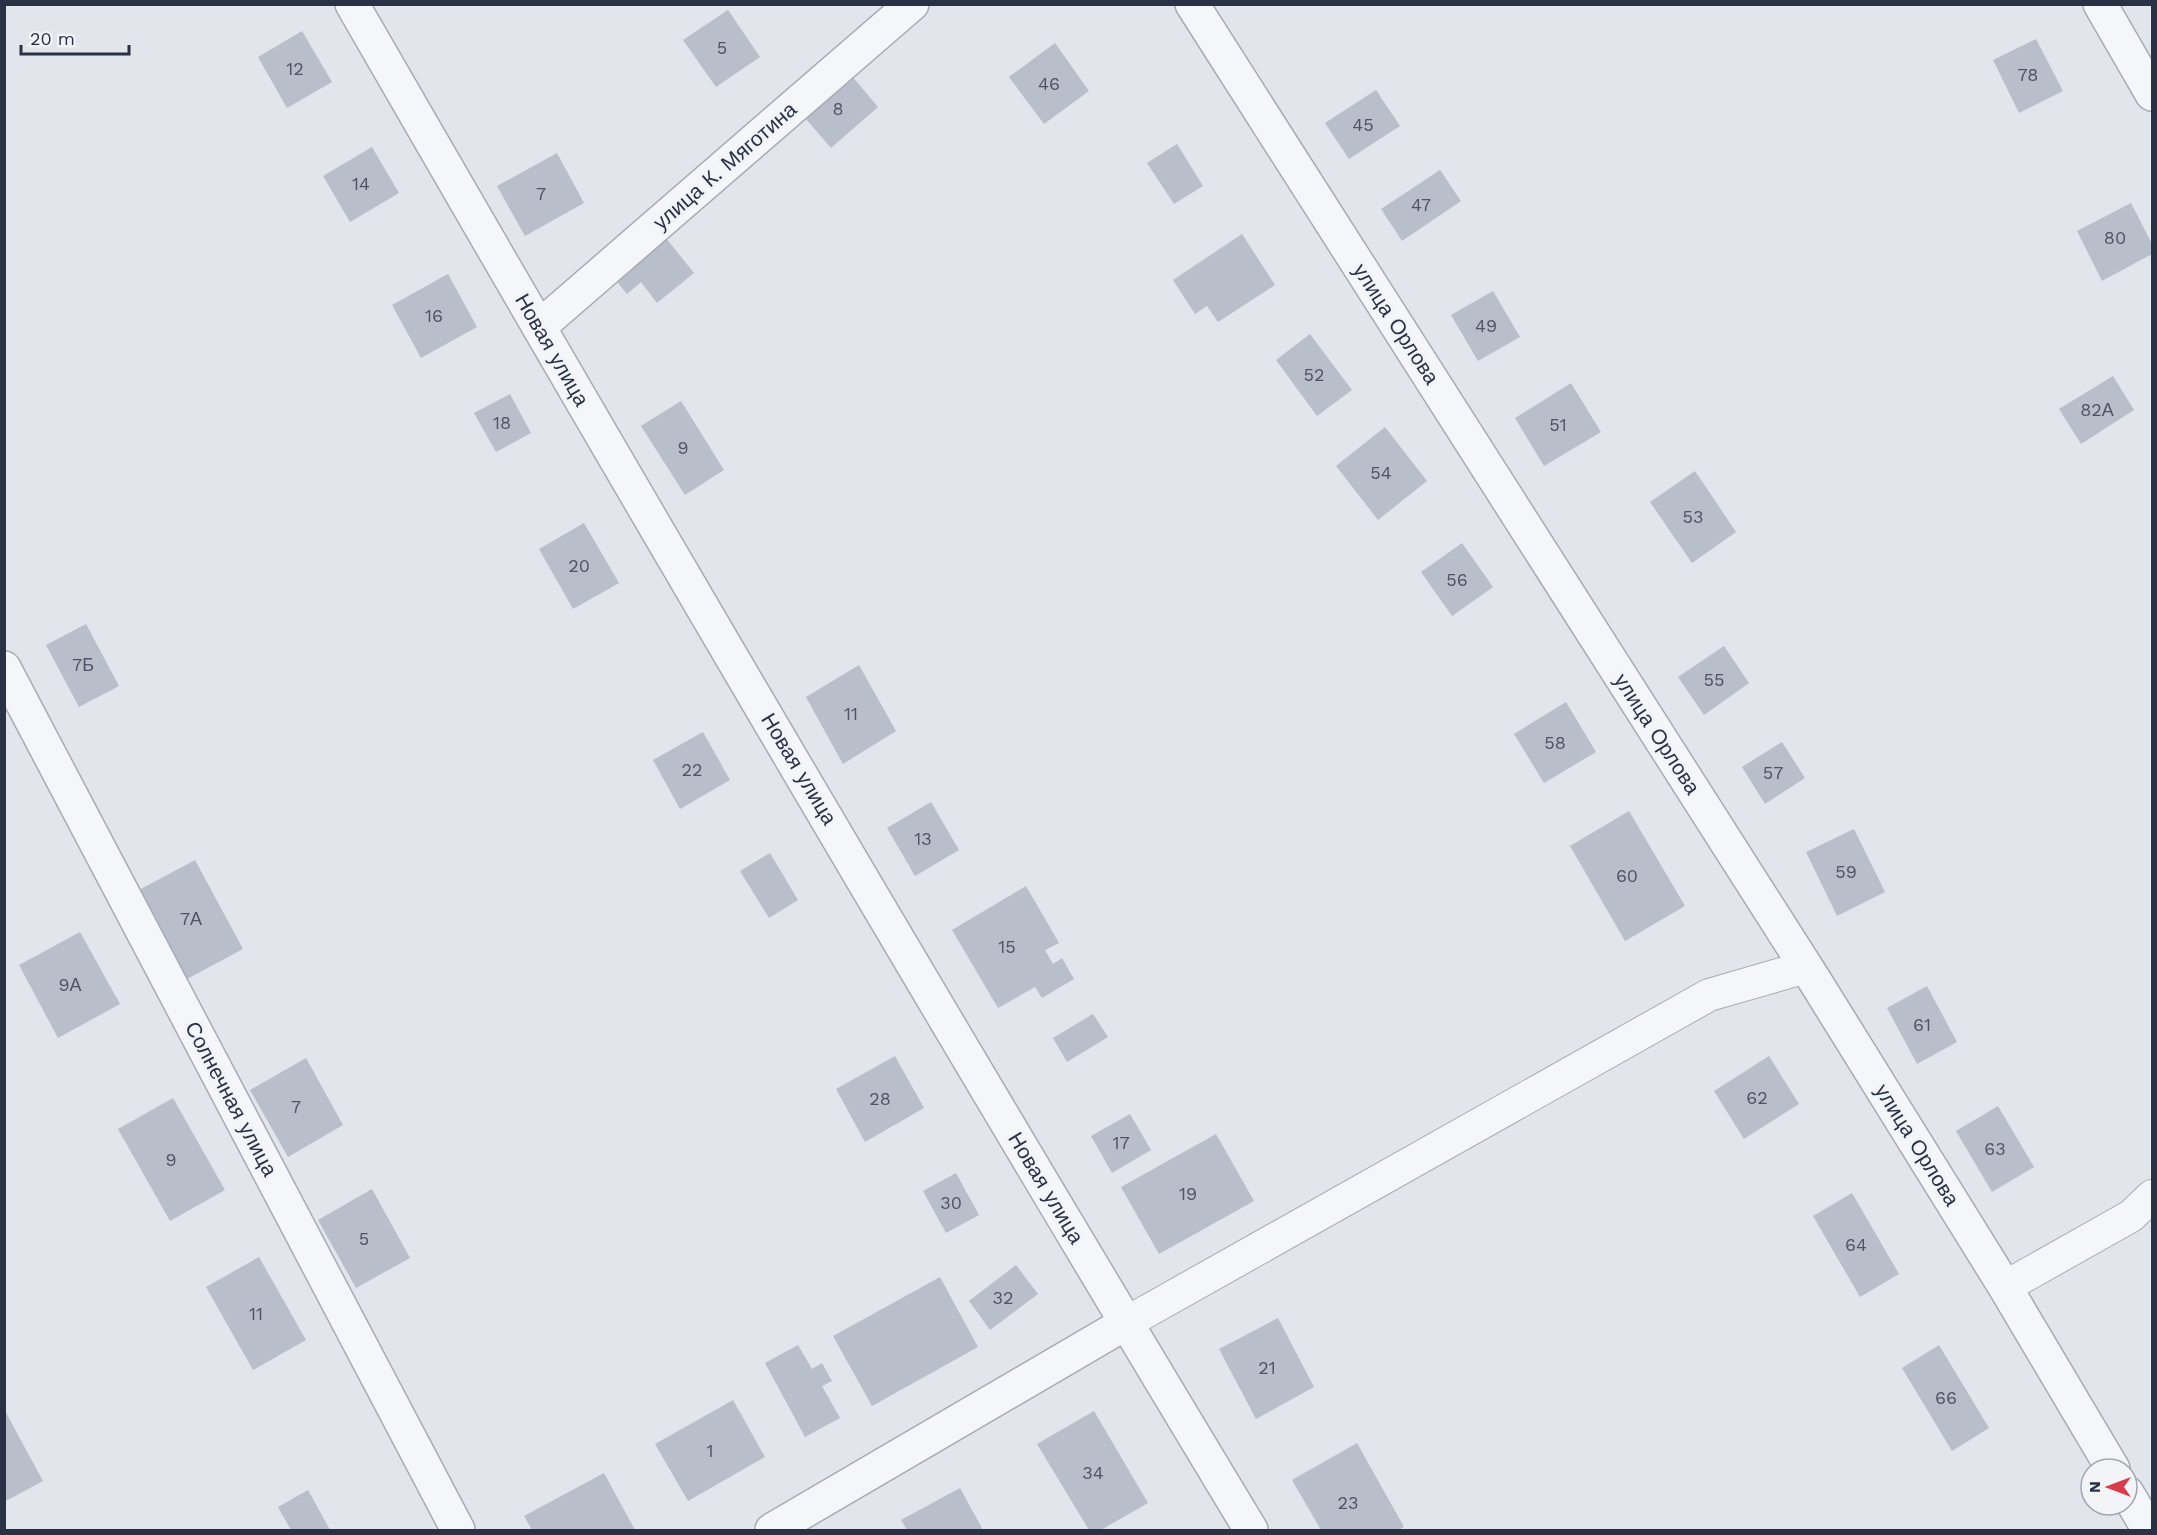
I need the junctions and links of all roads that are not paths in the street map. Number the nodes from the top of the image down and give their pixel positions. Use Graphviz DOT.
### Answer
graph roads {
  1 [pos="352,4"];
  2 [pos="912,4"];
  3 [pos="1192,4"];
  4 [pos="2100,4"];
  5 [pos="2152,94"];
  6 [pos="538,327"];
  7 [pos="4,668"];
  8 [pos="1806,967"];
  9 [pos="2152,1197"];
  10 [pos="2005,1287"];
  11 [pos="1126,1323"];
  12 [pos="2106,1457"];
  13 [pos="2139,1513"];
  14 [pos="458,1530"];
  15 [pos="772,1530"];
  16 [pos="1251,1530"];
  17 [pos="2149,1530"];
  1 -- 6 [label="street, Новая улица"];
  2 -- 6 [label="street, улица К. Мяготина"];
  3 -- 8 [label="street, улица Орлова"];
  4 -- 5 [label="street"];
  6 -- 11 [label="street, Новая улица"];
  7 -- 14 [label="street, Солнечная улица"];
  8 -- 10 [label="street, улица Орлова"];
  8 -- 11 [label="street"];
  9 -- 10 [label="street"];
  10 -- 12 [label="street, улица Орлова"];
  11 -- 15 [label="street"];
  11 -- 16 [label="street, Новая улица"];
  13 -- 17 [label="street"];
}
